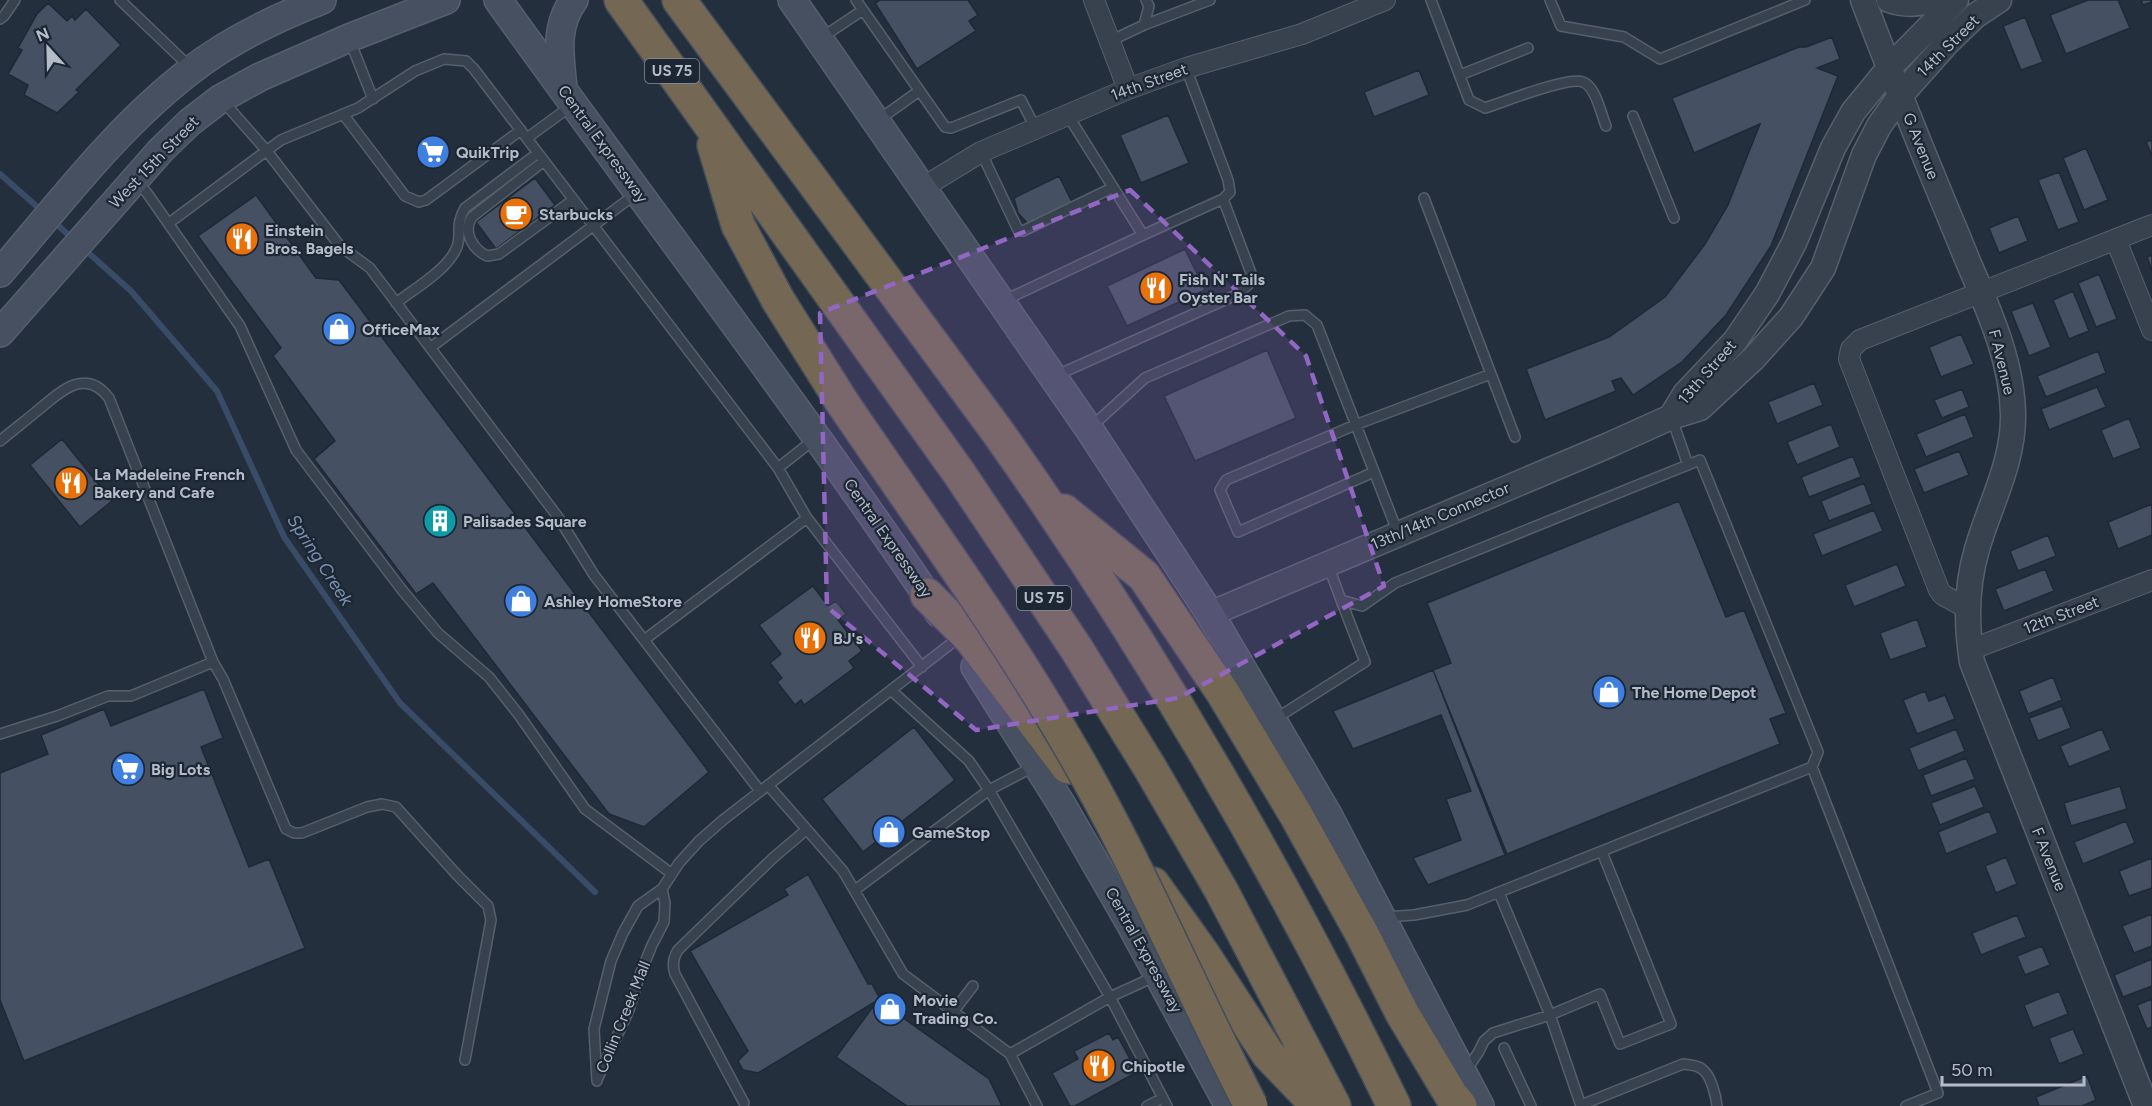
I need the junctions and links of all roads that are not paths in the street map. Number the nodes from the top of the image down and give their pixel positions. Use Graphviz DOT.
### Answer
graph roads {
  1 [pos="15,0"];
  2 [pos="120,0"];
  3 [pos="319,0"];
  4 [pos="446,0"];
  5 [pos="498,0"];
  6 [pos="574,0"];
  7 [pos="679,0"];
  8 [pos="792,0"];
  9 [pos="856,0"];
  10 [pos="1094,0"];
  11 [pos="1146,0"];
  12 [pos="1210,0"];
  13 [pos="1385,0"];
  14 [pos="1431,0"];
  15 [pos="1550,0"];
  16 [pos="1805,0"];
  17 [pos="1863,0"];
  18 [pos="1889,0"];
  19 [pos="1931,0"];
  20 [pos="1956,0"];
  21 [pos="1999,0"];
  22 [pos="863,9"];
  23 [pos="629,11"];
  24 [pos="0,19"];
  25 [pos="1144,26"];
  26 [pos="349,39"];
  27 [pos="819,39"];
  28 [pos="1110,41"];
  29 [pos="1528,48"];
  30 [pos="1186,68"];
  31 [pos="1889,68"];
  32 [pos="192,69"];
  33 [pos="1460,75"];
  34 [pos="1128,89"];
  35 [pos="919,91"];
  36 [pos="1900,96"];
  37 [pos="568,97"];
  38 [pos="220,99"];
  39 [pos="373,99"];
  40 [pos="343,114"];
  41 [pos="1066,114"];
  42 [pos="1633,116"];
  43 [pos="706,120"];
  44 [pos="875,122"];
  45 [pos="1606,126"];
  46 [pos="1035,128"];
  47 [pos="524,134"];
  48 [pos="266,150"];
  49 [pos="981,152"];
  50 [pos="538,153"];
  51 [pos="544,162"];
  52 [pos="128,187"];
  53 [pos="922,188"];
  54 [pos="1112,188"];
  55 [pos="637,192"];
  56 [pos="1424,198"];
  57 [pos="1223,199"];
  58 [pos="573,200"];
  59 [pos="1674,218"];
  60 [pos="169,223"];
  61 [pos="593,225"];
  62 [pos="2152,225"];
  63 [pos="1143,235"];
  64 [pos="2116,240"];
  65 [pos="0,273"];
  66 [pos="1980,292"];
  67 [pos="396,303"];
  68 [pos="1000,303"];
  69 [pos="5,329"];
  70 [pos="2152,330"];
  71 [pos="430,348"];
  72 [pos="1491,374"];
  73 [pos="1053,377"];
  74 [pos="1671,417"];
  75 [pos="1355,425"];
  76 [pos="1089,429"];
  77 [pos="818,436"];
  78 [pos="1515,437"];
  79 [pos="0,441"];
  80 [pos="1688,465"];
  81 [pos="778,468"];
  82 [pos="1374,472"];
  83 [pos="1040,490"];
  84 [pos="807,518"];
  85 [pos="1398,534"];
  86 [pos="1327,563"];
  87 [pos="2152,580"];
  88 [pos="927,595"];
  89 [pos="1341,600"];
  90 [pos="1967,608"];
  91 [pos="1209,614"];
  92 [pos="957,639"];
  93 [pos="644,640"];
  94 [pos="1970,650"];
  95 [pos="213,662"];
  96 [pos="922,667"];
  97 [pos="892,691"];
  98 [pos="1273,721"];
  99 [pos="0,734"];
  100 [pos="1037,764"];
  101 [pos="1812,767"];
  102 [pos="764,788"];
  103 [pos="989,790"];
  104 [pos="806,830"];
  105 [pos="1602,852"];
  106 [pos="672,874"];
  107 [pos="662,889"];
  108 [pos="855,891"];
  109 [pos="1499,893"];
  110 [pos="1383,917"];
  111 [pos="1158,975"];
  112 [pos="973,986"];
  113 [pos="1110,997"];
  114 [pos="953,1012"];
  115 [pos="1550,1015"];
  116 [pos="1503,1048"];
  117 [pos="1010,1054"];
  118 [pos="465,1060"];
  119 [pos="1464,1073"];
  120 [pos="1165,1102"];
  121 [pos="744,1103"];
  122 [pos="1581,1105"];
  123 [pos="1037,1106"];
  124 [pos="1146,1106"];
  125 [pos="1229,1106"];
  126 [pos="1251,1106"];
  127 [pos="1318,1106"];
  128 [pos="1334,1106"];
  129 [pos="1394,1106"];
  130 [pos="1460,1106"];
  131 [pos="1480,1106"];
  132 [pos="1531,1106"];
  133 [pos="1717,1106"];
  134 [pos="1905,1106"];
  135 [pos="2146,1106"];
  1 -- 24 [label="lane"];
  2 -- 32 [label="lane"];
  3 -- 32 [label="main road"];
  4 -- 26 [label="main road, West 15th Street"];
  5 -- 37 [label="main road, Central Expressway"];
  6 -- 37 [label="main road"];
  7 -- 83 [label="highway, US 75"];
  8 -- 27 [label="main road"];
  9 -- 22 [label="lane"];
  10 -- 28 [label="street"];
  11 -- 25 [label="lane"];
  12 -- 25 [label="lane"];
  13 -- 30 [label="street, 14th Street"];
  14 -- 33 [label="lane"];
  15 -- 16 [label="lane"];
  17 -- 31 [label="street, G Avenue"];
  18 -- 19 [label="street"];
  20 -- 31 [label="street, 14th Street"];
  21 -- 36 [label="street, 14th Street"];
  22 -- 27 [label="lane"];
  22 -- 35 [label="lane"];
  23 -- 43 [label="highway, US 75"];
  25 -- 28 [label="lane"];
  26 -- 38 [label="main road, West 15th Street"];
  26 -- 39 [label="lane"];
  27 -- 44 [label="main road"];
  28 -- 34 [label="street"];
  29 -- 33 [label="lane"];
  30 -- 34 [label="street, 14th Street"];
  30 -- 57 [label="lane"];
  31 -- 36 [label="street, G Avenue"];
  31 -- 74 [label="street, 13th Street"];
  32 -- 38 [label="main road"];
  32 -- 65 [label="main road"];
  33 -- 45 [label="lane"];
  34 -- 41 [label="street, 14th Street"];
  35 -- 44 [label="lane"];
  35 -- 46 [label="lane"];
  36 -- 66 [label="street, G Avenue"];
  36 -- 74 [label="street, 13th Street"];
  37 -- 47 [label="lane"];
  37 -- 55 [label="main road, Central Expressway"];
  38 -- 48 [label="lane"];
  38 -- 52 [label="main road, West 15th Street"];
  39 -- 40 [label="lane"];
  39 -- 47 [label="lane"];
  40 -- 47 [label="lane"];
  40 -- 48 [label="lane"];
  41 -- 46 [label="street, 14th Street"];
  41 -- 54 [label="lane"];
  42 -- 59 [label="lane"];
  43 -- 126 [label="highway, bridge"];
  43 -- 128 [label="highway, US 75"];
  44 -- 53 [label="main road"];
  46 -- 49 [label="street, 14th Street"];
  47 -- 50 [label="lane"];
  48 -- 60 [label="lane"];
  48 -- 67 [label="lane"];
  49 -- 53 [label="street, 14th Street"];
  49 -- 54 [label="lane"];
  50 -- 51 [label="lane"];
  50 -- 67 [label="lane"];
  51 -- 58 [label="lane"];
  51 -- 58 [label="lane"];
  52 -- 60 [label="lane"];
  52 -- 69 [label="main road, West 15th Street"];
  53 -- 68 [label="main road"];
  54 -- 63 [label="lane"];
  55 -- 61 [label="lane"];
  55 -- 77 [label="main road, Central Expressway"];
  56 -- 72 [label="lane"];
  57 -- 63 [label="lane"];
  57 -- 73 [label="lane"];
  58 -- 61 [label="lane"];
  60 -- 106 [label="lane"];
  61 -- 71 [label="lane"];
  61 -- 81 [label="lane"];
  62 -- 64 [label="street"];
  63 -- 68 [label="lane"];
  64 -- 66 [label="street"];
  64 -- 70 [label="street"];
  66 -- 90 [label="street, F Avenue"];
  66 -- 90 [label="street"];
  67 -- 71 [label="lane"];
  68 -- 73 [label="main road"];
  71 -- 93 [label="lane"];
  72 -- 75 [label="lane"];
  72 -- 78 [label="lane"];
  73 -- 76 [label="main road"];
  74 -- 80 [label="lane"];
  74 -- 85 [label="street, 13th/14th Connector"];
  75 -- 76 [label="lane"];
  75 -- 82 [label="lane"];
  75 -- 82 [label="lane"];
  76 -- 91 [label="main road"];
  77 -- 81 [label="lane"];
  77 -- 88 [label="main road, Central Expressway"];
  79 -- 95 [label="lane"];
  80 -- 89 [label="lane"];
  80 -- 101 [label="lane"];
  81 -- 84 [label="lane"];
  82 -- 85 [label="lane"];
  83 -- 129 [label="highway, US 75"];
  83 -- 130 [label="highway"];
  84 -- 93 [label="lane"];
  84 -- 96 [label="lane"];
  85 -- 86 [label="street, 13th/14th Connector"];
  86 -- 89 [label="lane"];
  86 -- 91 [label="street, 13th/14th Connector"];
  87 -- 94 [label="street, 12th Street"];
  88 -- 92 [label="main road, Central Expressway"];
  88 -- 127 [label="highway"];
  89 -- 98 [label="lane"];
  90 -- 94 [label="street, F Avenue"];
  91 -- 98 [label="main road"];
  92 -- 96 [label="lane, Collin Creek Mall"];
  92 -- 100 [label="main road, Central Expressway"];
  93 -- 102 [label="lane"];
  94 -- 135 [label="street, F Avenue"];
  95 -- 99 [label="lane"];
  95 -- 118 [label="lane"];
  96 -- 97 [label="lane, Collin Creek Mall"];
  97 -- 102 [label="lane, Collin Creek Mall"];
  97 -- 103 [label="lane"];
  98 -- 110 [label="main road"];
  100 -- 103 [label="lane"];
  100 -- 111 [label="main road, Central Expressway"];
  101 -- 105 [label="lane"];
  101 -- 134 [label="lane"];
  102 -- 104 [label="lane"];
  102 -- 106 [label="lane, Collin Creek Mall"];
  103 -- 108 [label="lane"];
  103 -- 113 [label="lane"];
  104 -- 108 [label="lane"];
  104 -- 121 [label="lane"];
  105 -- 109 [label="lane"];
  105 -- 115 [label="lane"];
  106 -- 107 [label="lane, Collin Creek Mall"];
  107 -- 107 [label="lane, Collin Creek Mall"];
  108 -- 114 [label="lane"];
  109 -- 110 [label="lane"];
  109 -- 115 [label="lane"];
  110 -- 119 [label="main road"];
  111 -- 113 [label="lane"];
  111 -- 125 [label="main road, Central Expressway"];
  112 -- 114 [label="lane"];
  113 -- 117 [label="lane"];
  113 -- 120 [label="lane"];
  114 -- 117 [label="lane"];
  115 -- 119 [label="lane"];
  115 -- 122 [label="lane"];
  116 -- 132 [label="lane"];
  117 -- 123 [label="lane"];
  119 -- 131 [label="main road"];
  120 -- 124 [label="lane"];
  122 -- 133 [label="lane"];
}
